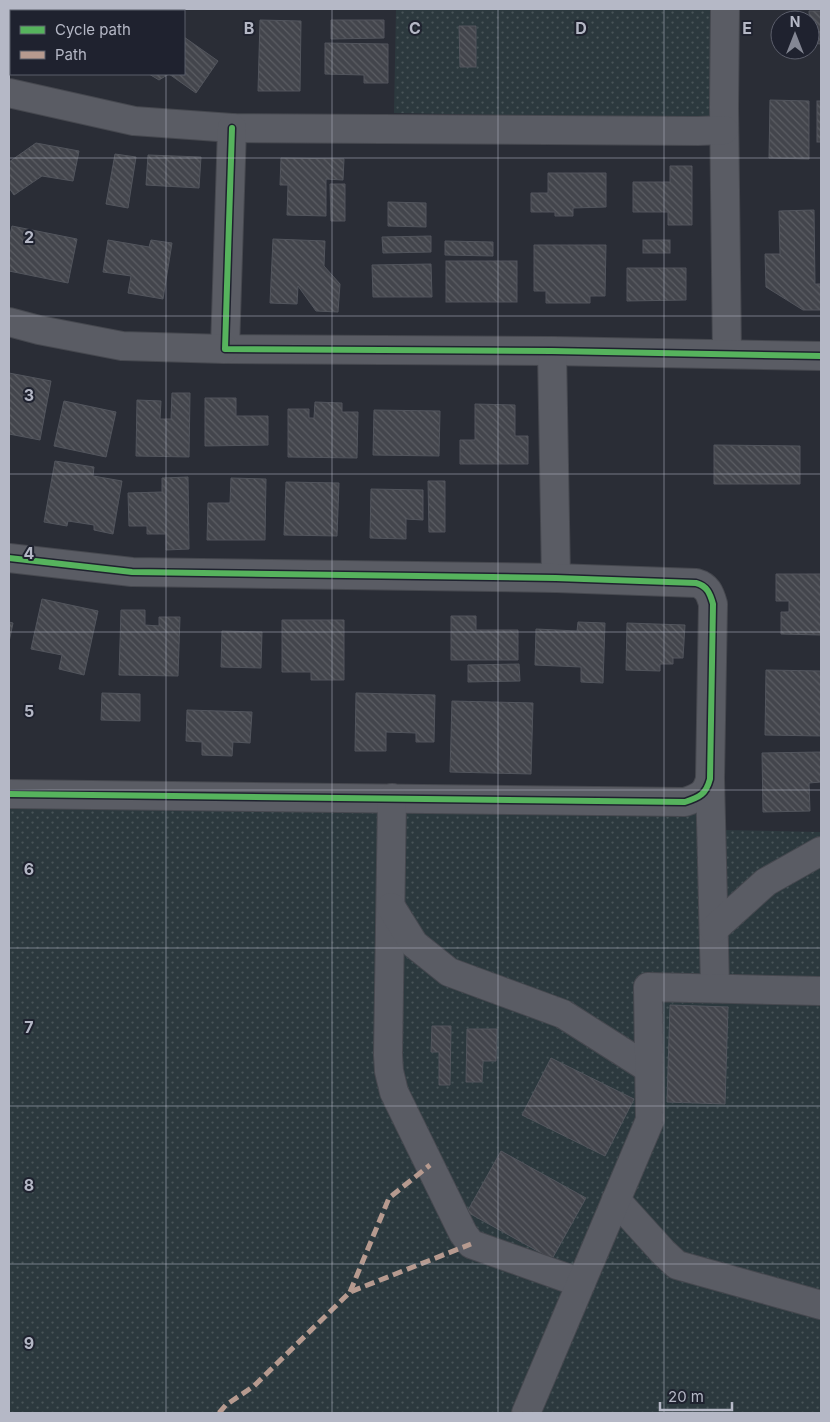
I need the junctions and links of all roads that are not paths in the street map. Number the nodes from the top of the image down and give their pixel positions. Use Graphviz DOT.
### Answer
graph roads {
  1 [pos="725,9"];
  2 [pos="9,93"];
  3 [pos="232,128"];
  4 [pos="724,130"];
  5 [pos="9,322"];
  6 [pos="224,349"];
  7 [pos="552,351"];
  8 [pos="727,354"];
  9 [pos="821,356"];
  10 [pos="9,558"];
  11 [pos="556,578"];
  12 [pos="710,779"];
  13 [pos="9,794"];
  14 [pos="392,798"];
  15 [pos="821,852"];
  16 [pos="391,907"];
  17 [pos="714,929"];
  18 [pos="715,987"];
  19 [pos="821,991"];
  20 [pos="648,1068"];
  21 [pos="616,1200"];
  22 [pos="581,1284"];
  23 [pos="821,1305"];
  24 [pos="526,1413"];
  1 -- 4 [label="street"];
  2 -- 3 [label="street"];
  3 -- 4 [label="street"];
  3 -- 6 [label="street"];
  4 -- 8 [label="street"];
  5 -- 6 [label="street"];
  6 -- 7 [label="street"];
  7 -- 8 [label="street"];
  7 -- 11 [label="street"];
  8 -- 9 [label="street"];
  10 -- 11 [label="street"];
  11 -- 12 [label="street"];
  12 -- 14 [label="street"];
  12 -- 17 [label="street"];
  13 -- 14 [label="street"];
  14 -- 16 [label="street"];
  15 -- 17 [label="street"];
  16 -- 20 [label="street"];
  16 -- 22 [label="street"];
  17 -- 18 [label="street"];
  18 -- 19 [label="street"];
  18 -- 20 [label="street"];
  20 -- 21 [label="street"];
  21 -- 22 [label="street"];
  21 -- 23 [label="street"];
  22 -- 24 [label="street"];
}
